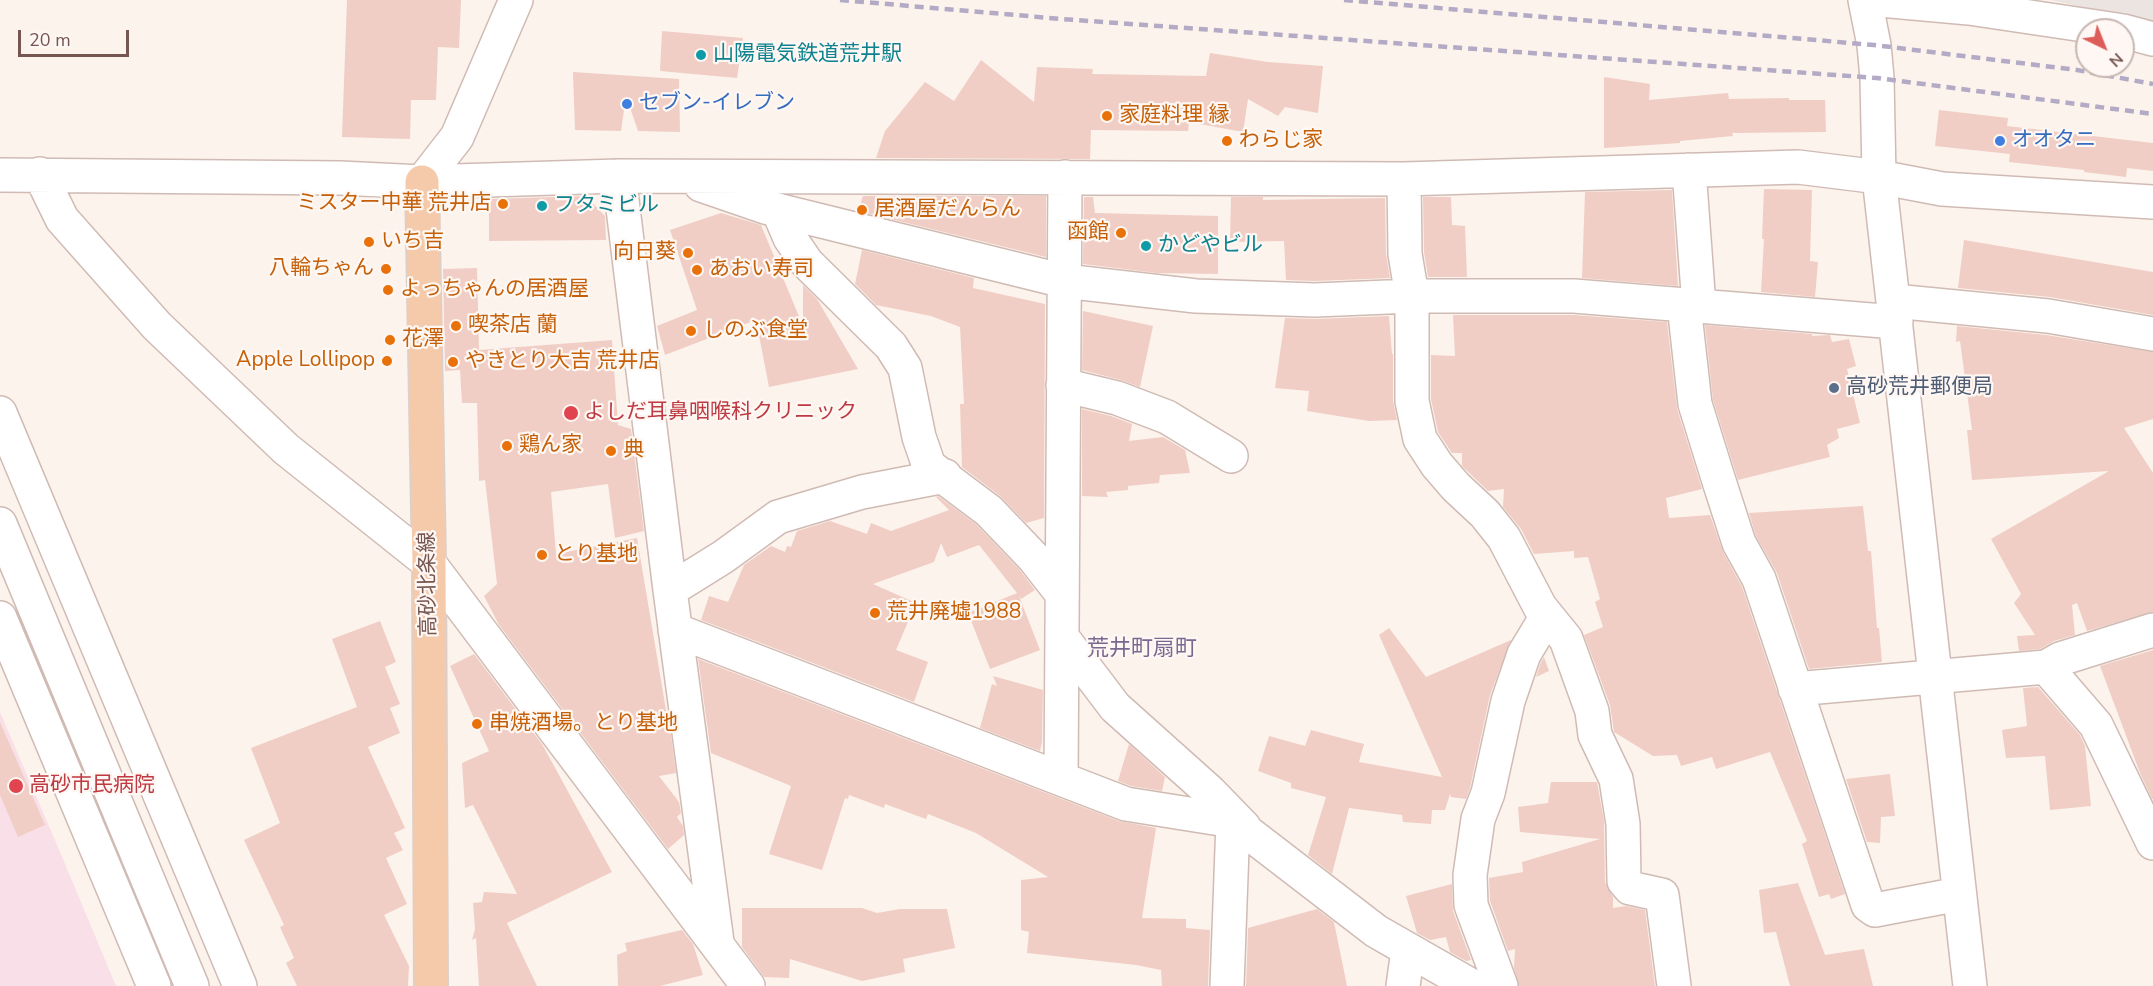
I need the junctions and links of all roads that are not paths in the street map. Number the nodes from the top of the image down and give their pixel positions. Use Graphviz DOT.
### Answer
graph roads {
  1 [pos="516,0"];
  2 [pos="1865,0"];
  3 [pos="1880,0"];
  4 [pos="2075,24"];
  5 [pos="2135,35"];
  6 [pos="2153,39"];
  7 [pos="1689,170"];
  8 [pos="40,174"];
  9 [pos="0,175"];
  10 [pos="619,176"];
  11 [pos="674,176"];
  12 [pos="1065,177"];
  13 [pos="1879,177"];
  14 [pos="1404,178"];
  15 [pos="422,182"];
  16 [pos="2153,202"];
  17 [pos="778,210"];
  18 [pos="1064,281"];
  19 [pos="1412,296"];
  20 [pos="1691,306"];
  21 [pos="1895,312"];
  22 [pos="2153,334"];
  23 [pos="1063,385"];
  24 [pos="0,413"];
  25 [pos="1232,456"];
  26 [pos="945,476"];
  27 [pos="0,524"];
  28 [pos="429,563"];
  29 [pos="670,590"];
  30 [pos="1062,594"];
  31 [pos="1547,616"];
  32 [pos="0,618"];
  33 [pos="675,630"];
  34 [pos="2153,630"];
  35 [pos="1062,637"];
  36 [pos="2046,666"];
  37 [pos="1936,677"];
  38 [pos="1795,689"];
  39 [pos="1062,779"];
  40 [pos="1243,829"];
  41 [pos="2153,843"];
  42 [pos="1959,894"];
  43 [pos="717,944"];
  44 [pos="1408,950"];
  45 [pos="154,986"];
  46 [pos="192,986"];
  47 [pos="240,986"];
  48 [pos="431,986"];
  49 [pos="722,986"];
  50 [pos="748,986"];
  51 [pos="1227,986"];
  52 [pos="1403,986"];
  53 [pos="1472,986"];
  54 [pos="1501,986"];
  55 [pos="1674,986"];
  56 [pos="1970,986"];
  1 -- 15 [label="street"];
  2 -- 13 [label="street"];
  3 -- 4 [label="street"];
  5 -- 6 [label="street"];
  7 -- 13 [label="street"];
  7 -- 14 [label="street"];
  7 -- 20 [label="street"];
  8 -- 9 [label="street"];
  8 -- 15 [label="street"];
  8 -- 28 [label="street"];
  10 -- 11 [label="street"];
  10 -- 15 [label="street"];
  10 -- 29 [label="street"];
  11 -- 12 [label="street"];
  11 -- 17 [label="street"];
  12 -- 14 [label="street"];
  12 -- 18 [label="street"];
  13 -- 16 [label="street"];
  13 -- 21 [label="street"];
  14 -- 19 [label="street"];
  15 -- 28 [label="main road, 高砂北条線"];
  17 -- 18 [label="street"];
  17 -- 26 [label="street"];
  18 -- 19 [label="street"];
  18 -- 23 [label="street"];
  19 -- 20 [label="street"];
  19 -- 31 [label="street"];
  20 -- 21 [label="street"];
  20 -- 38 [label="street"];
  21 -- 22 [label="street"];
  21 -- 37 [label="street"];
  23 -- 25 [label="street"];
  23 -- 30 [label="street"];
  24 -- 47 [label="street"];
  26 -- 29 [label="street"];
  26 -- 30 [label="street"];
  27 -- 46 [label="street"];
  28 -- 43 [label="street"];
  28 -- 48 [label="main road, 高砂北条線"];
  29 -- 33 [label="street"];
  30 -- 35 [label="street"];
  31 -- 54 [label="street"];
  31 -- 55 [label="street"];
  32 -- 45 [label="street"];
  33 -- 39 [label="street"];
  33 -- 43 [label="street"];
  34 -- 36 [label="street"];
  35 -- 39 [label="street"];
  35 -- 40 [label="street"];
  36 -- 37 [label="street"];
  36 -- 41 [label="street"];
  37 -- 38 [label="street"];
  37 -- 42 [label="street"];
  38 -- 42 [label="street"];
  39 -- 40 [label="street"];
  40 -- 44 [label="street"];
  40 -- 51 [label="street"];
  42 -- 56 [label="street"];
  43 -- 49 [label="street"];
  43 -- 50 [label="street"];
  44 -- 52 [label="street"];
  44 -- 53 [label="street"];
}
